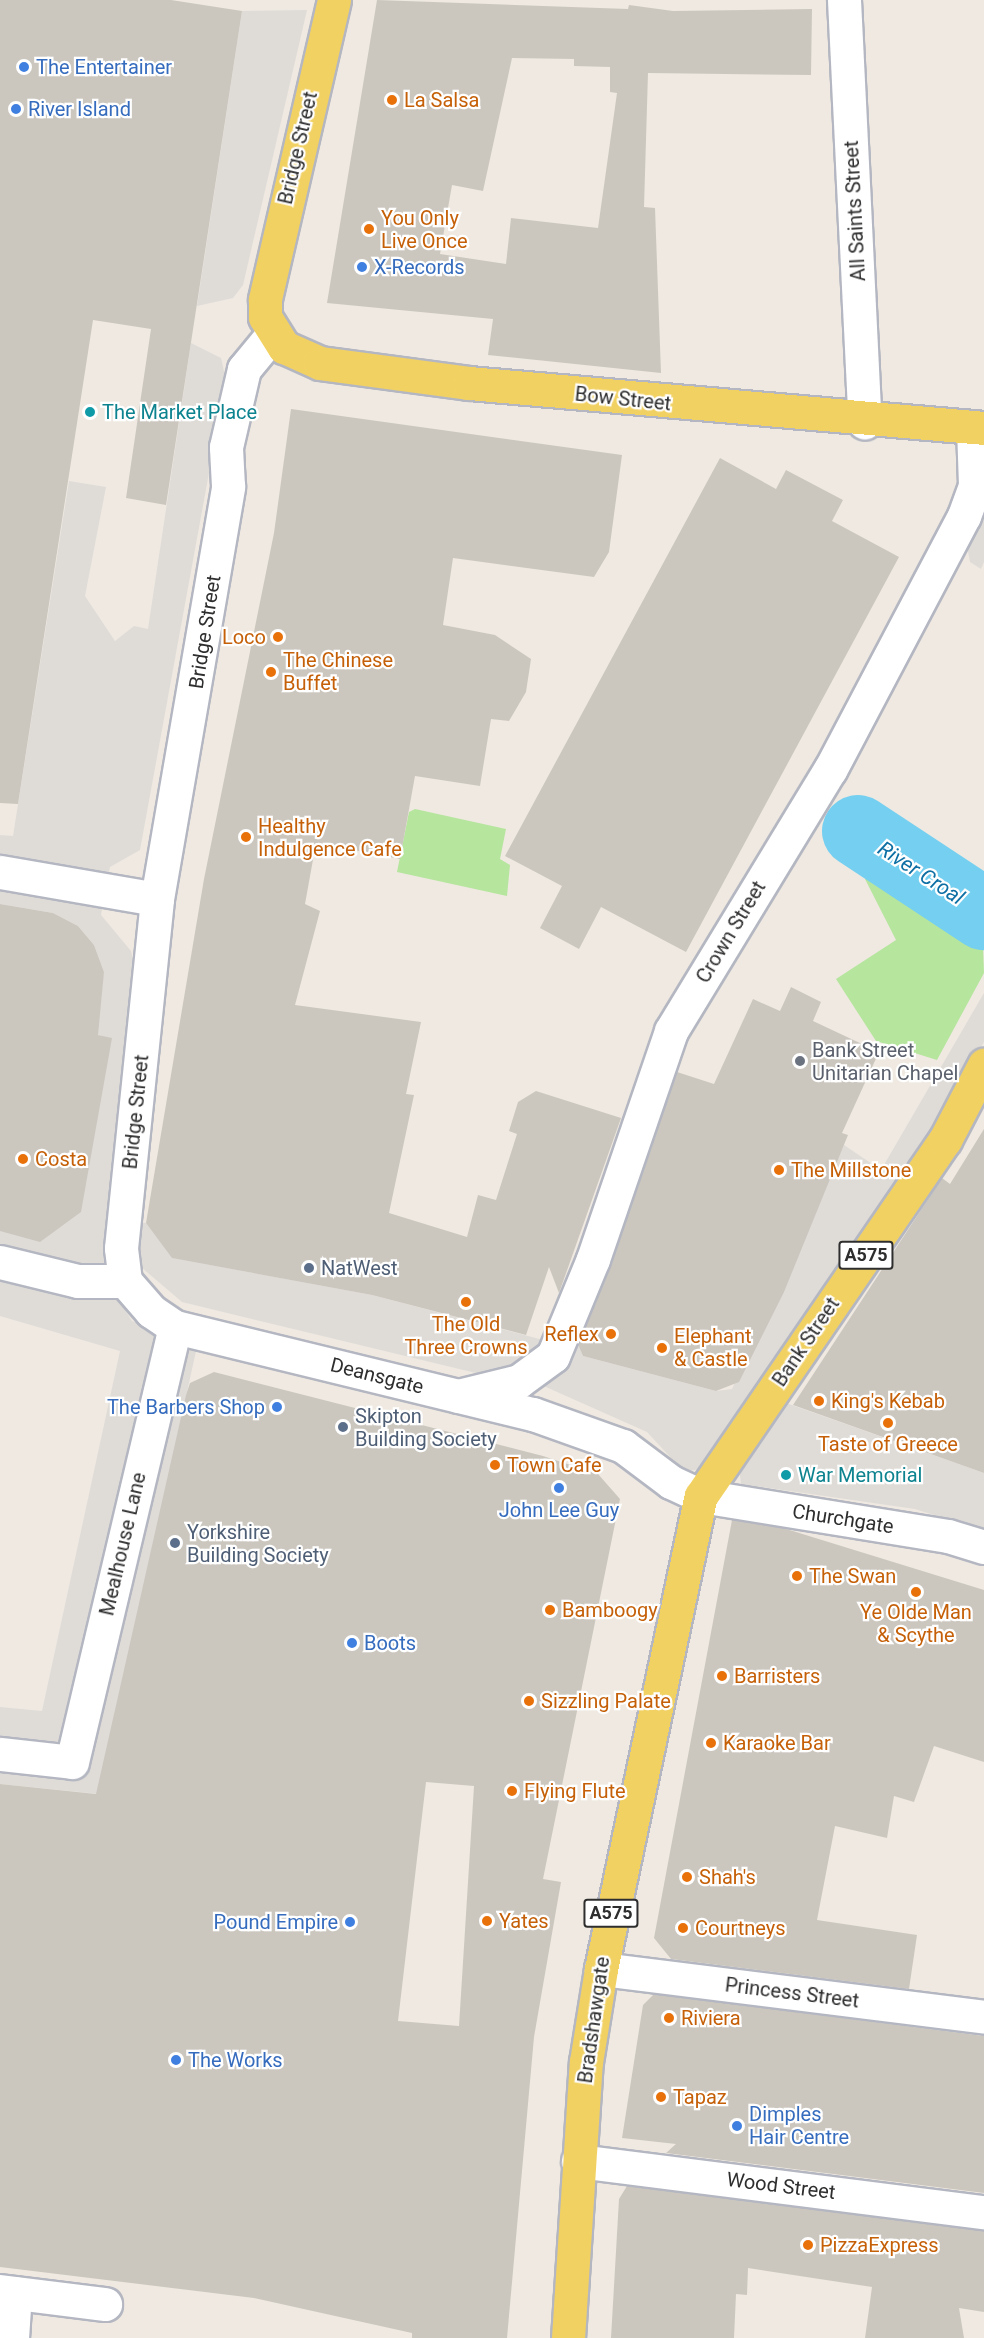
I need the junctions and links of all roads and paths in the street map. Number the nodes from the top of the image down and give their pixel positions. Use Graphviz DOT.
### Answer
graph roads {
  1 [pos="334,0"];
  2 [pos="844,0"];
  3 [pos="273,334"];
  4 [pos="865,422"];
  5 [pos="978,428"];
  6 [pos="0,872"];
  7 [pos="157,899"];
  8 [pos="984,1065"];
  9 [pos="0,1262"];
  10 [pos="125,1281"];
  11 [pos="175,1327"];
  12 [pos="458,1396"];
  13 [pos="701,1496"];
  14 [pos="984,1547"];
  15 [pos="0,1754"];
  16 [pos="600,1969"];
  17 [pos="984,2017"];
  18 [pos="578,2161"];
  19 [pos="984,2212"];
  20 [pos="7,2292"];
  21 [pos="105,2304"];
  22 [pos="12,2338"];
  23 [pos="568,2338"];
  1 -- 3 [label="main road, Bridge Street"];
  2 -- 4 [label="street, All Saints Street"];
  3 -- 4 [label="main road, Bow Street"];
  3 -- 7 [label="street, Bridge Street"];
  4 -- 5 [label="main road, Bow Street"];
  5 -- 12 [label="street, Crown Street"];
  6 -- 7 [label="street"];
  7 -- 10 [label="street, Bridge Street"];
  8 -- 13 [label="main road, Bank Street / A575"];
  9 -- 10 [label="street"];
  10 -- 11 [label="street, Deansgate"];
  11 -- 12 [label="street, Deansgate"];
  11 -- 15 [label="street, Mealhouse Lane"];
  12 -- 13 [label="street, Deansgate"];
  13 -- 14 [label="street, Churchgate"];
  13 -- 16 [label="main road, Bradshawgate / A575"];
  16 -- 17 [label="street, Princess Street"];
  16 -- 18 [label="main road, Bradshawgate / A575"];
  18 -- 19 [label="street, Wood Street"];
  18 -- 23 [label="main road, Bradshawgate / A575"];
  20 -- 21 [label="street"];
  20 -- 22 [label="street"];
}
